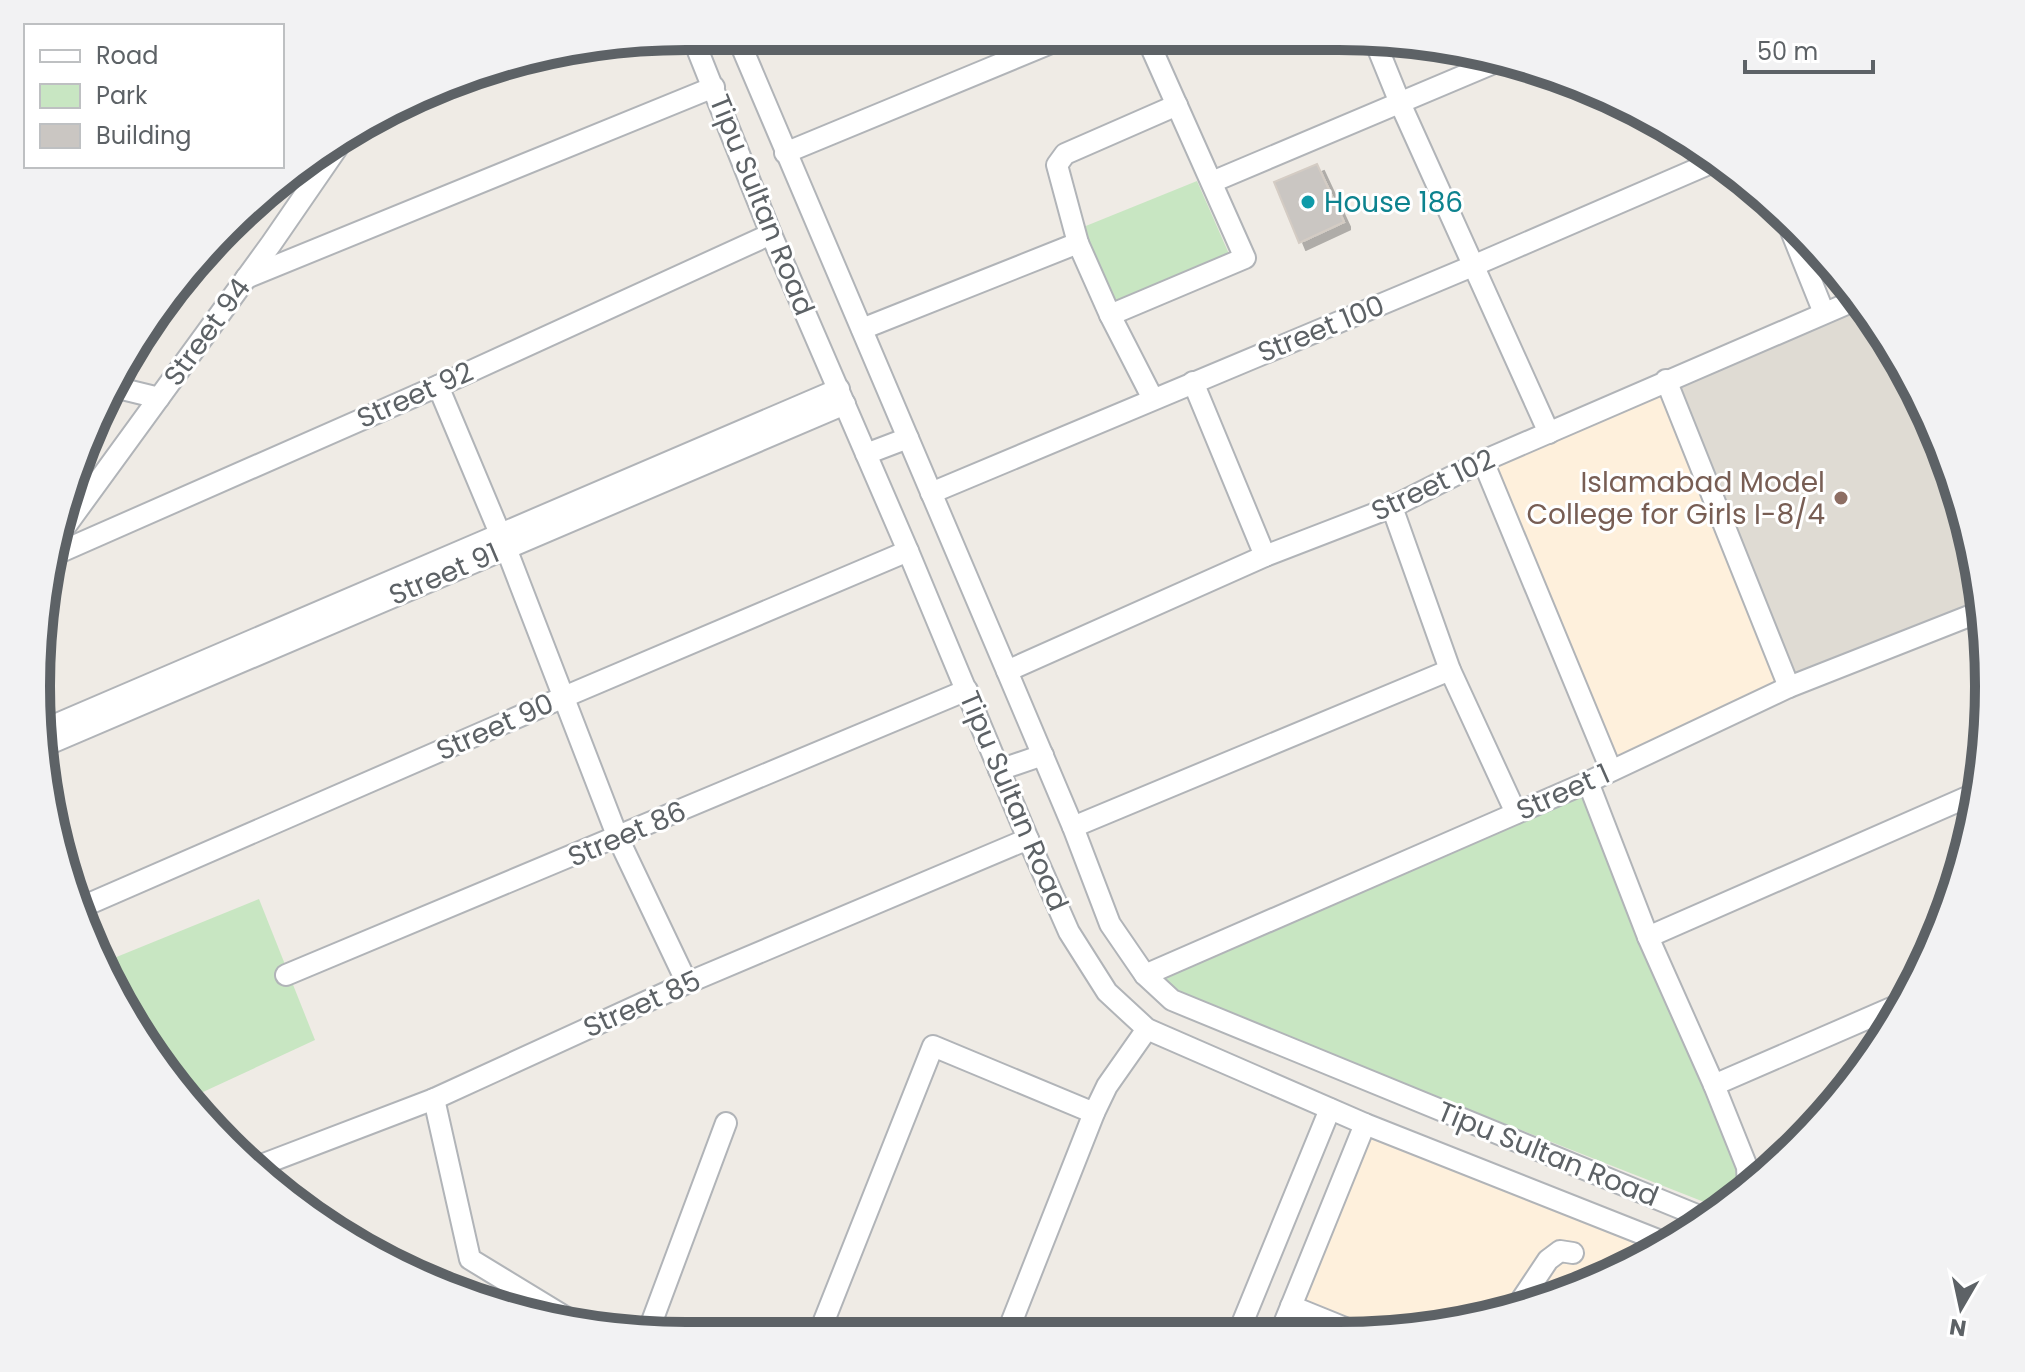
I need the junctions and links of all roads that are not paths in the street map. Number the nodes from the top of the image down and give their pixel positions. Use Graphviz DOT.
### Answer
graph roads {
  1 [pos="698,50"];
  2 [pos="743,50"];
  3 [pos="1034,50"];
  4 [pos="1152,50"];
  5 [pos="1379,51"];
  6 [pos="1484,67"];
  7 [pos="714,87"];
  8 [pos="1400,103"];
  9 [pos="1177,105"];
  10 [pos="785,153"];
  11 [pos="1704,166"];
  12 [pos="313,171"];
  13 [pos="1212,182"];
  14 [pos="771,234"];
  15 [pos="1078,243"];
  16 [pos="1796,244"];
  17 [pos="1475,265"];
  18 [pos="246,278"];
  19 [pos="1847,303"];
  20 [pos="1824,313"];
  21 [pos="1110,315"];
  22 [pos="862,329"];
  23 [pos="1666,380"];
  24 [pos="1193,382"];
  25 [pos="438,386"];
  26 [pos="124,389"];
  27 [pos="842,396"];
  28 [pos="159,398"];
  29 [pos="1153,399"];
  30 [pos="1549,433"];
  31 [pos="908,438"];
  32 [pos="866,454"];
  33 [pos="1483,461"];
  34 [pos="931,493"];
  35 [pos="1392,507"];
  36 [pos="75,512"];
  37 [pos="503,541"];
  38 [pos="65,550"];
  39 [pos="908,551"];
  40 [pos="1265,556"];
  41 [pos="1971,615"];
  42 [pos="1450,670"];
  43 [pos="1007,671"];
  44 [pos="1789,687"];
  45 [pos="967,690"];
  46 [pos="564,697"];
  47 [pos="51,727"];
  48 [pos="52,742"];
  49 [pos="1043,755"];
  50 [pos="999,770"];
  51 [pos="1611,770"];
  52 [pos="1588,782"];
  53 [pos="1965,798"];
  54 [pos="1516,813"];
  55 [pos="1073,827"];
  56 [pos="618,838"];
  57 [pos="1028,839"];
  58 [pos="89,904"];
  59 [pos="1648,937"];
  60 [pos="286,975"];
  61 [pos="1145,975"];
  62 [pos="687,983"];
  63 [pos="1886,1010"];
  64 [pos="1147,1029"];
  65 [pos="1714,1085"];
  66 [pos="434,1099"];
  67 [pos="1330,1109"];
  68 [pos="1094,1113"];
  69 [pos="726,1123"];
  70 [pos="1365,1124"];
  71 [pos="266,1163"];
  72 [pos="1747,1173"];
  73 [pos="1606,1178"];
  74 [pos="1592,1212"];
  75 [pos="1694,1214"];
  76 [pos="1654,1238"];
  77 [pos="1573,1253"];
  78 [pos="1526,1293"];
  79 [pos="536,1304"];
  80 [pos="1291,1306"];
  81 [pos="652,1321"];
  82 [pos="824,1322"];
  83 [pos="1012,1322"];
  84 [pos="1243,1322"];
  85 [pos="1285,1322"];
  86 [pos="1330,1322"];
  1 -- 7 [label="street, Tipu Sultan Road"];
  2 -- 10 [label="street, Tipu Sultan Road"];
  3 -- 10 [label="street"];
  4 -- 9 [label="street"];
  5 -- 8 [label="street"];
  6 -- 8 [label="street"];
  7 -- 14 [label="street, Tipu Sultan Road"];
  7 -- 18 [label="street"];
  8 -- 13 [label="street"];
  8 -- 17 [label="street"];
  9 -- 13 [label="street"];
  9 -- 15 [label="street"];
  10 -- 22 [label="street, Tipu Sultan Road"];
  11 -- 17 [label="street, Street 100"];
  12 -- 18 [label="street, Street 94"];
  13 -- 21 [label="street"];
  14 -- 25 [label="street, Street 92"];
  14 -- 27 [label="street, Tipu Sultan Road"];
  15 -- 21 [label="street"];
  15 -- 22 [label="street"];
  16 -- 20 [label="street"];
  17 -- 24 [label="street, Street 100"];
  17 -- 30 [label="street"];
  18 -- 28 [label="street, Street 94"];
  19 -- 20 [label="street, Street 102"];
  20 -- 23 [label="street, Street 102"];
  21 -- 29 [label="street"];
  22 -- 31 [label="street, Tipu Sultan Road"];
  23 -- 30 [label="street, Street 102"];
  23 -- 44 [label="street"];
  24 -- 29 [label="street, Street 100"];
  24 -- 40 [label="street"];
  25 -- 37 [label="street"];
  25 -- 38 [label="street, Street 92"];
  26 -- 28 [label="street"];
  27 -- 32 [label="street, Tipu Sultan Road"];
  27 -- 37 [label="street, Street 91"];
  28 -- 36 [label="street, Street 94"];
  29 -- 34 [label="street, Street 100"];
  30 -- 33 [label="street, Street 102"];
  31 -- 32 [label="street"];
  31 -- 34 [label="street, Tipu Sultan Road"];
  32 -- 39 [label="street, Tipu Sultan Road"];
  33 -- 35 [label="street, Street 102"];
  33 -- 51 [label="street"];
  34 -- 43 [label="street, Tipu Sultan Road"];
  35 -- 40 [label="street, Street 102"];
  35 -- 42 [label="street"];
  37 -- 46 [label="street"];
  37 -- 47 [label="street"];
  37 -- 48 [label="street, Street 91"];
  39 -- 45 [label="street, Tipu Sultan Road"];
  39 -- 46 [label="street, Street 90"];
  40 -- 43 [label="street, Street 102"];
  41 -- 44 [label="street, Street 1"];
  42 -- 54 [label="street"];
  42 -- 55 [label="street"];
  43 -- 49 [label="street, Tipu Sultan Road"];
  44 -- 51 [label="street, Street 1"];
  45 -- 50 [label="street, Tipu Sultan Road"];
  45 -- 56 [label="street, Street 86"];
  46 -- 56 [label="street"];
  46 -- 58 [label="street, Street 90"];
  49 -- 50 [label="street"];
  49 -- 55 [label="street, Tipu Sultan Road"];
  50 -- 57 [label="street, Tipu Sultan Road"];
  51 -- 52 [label="street, Street 1"];
  52 -- 54 [label="street, Street 1"];
  52 -- 59 [label="street"];
  53 -- 59 [label="street"];
  54 -- 61 [label="street, Street 1"];
  55 -- 61 [label="street, Tipu Sultan Road"];
  56 -- 60 [label="street, Street 86"];
  56 -- 62 [label="street"];
  57 -- 62 [label="street, Street 85"];
  57 -- 64 [label="street, Tipu Sultan Road"];
  59 -- 65 [label="street"];
  61 -- 73 [label="street, Tipu Sultan Road"];
  62 -- 66 [label="street, Street 85"];
  63 -- 65 [label="street"];
  64 -- 67 [label="street, Tipu Sultan Road"];
  64 -- 68 [label="street"];
  65 -- 72 [label="street"];
  66 -- 71 [label="street, Street 85"];
  66 -- 79 [label="street"];
  67 -- 70 [label="street, Tipu Sultan Road"];
  67 -- 84 [label="street"];
  68 -- 82 [label="street"];
  68 -- 83 [label="street"];
  69 -- 81 [label="street"];
  70 -- 74 [label="street, Tipu Sultan Road"];
  70 -- 80 [label="street"];
  73 -- 74 [label="street"];
  73 -- 75 [label="street, Tipu Sultan Road"];
  74 -- 76 [label="street, Tipu Sultan Road"];
  77 -- 78 [label="street"];
  80 -- 85 [label="street"];
  80 -- 86 [label="street"];
}
